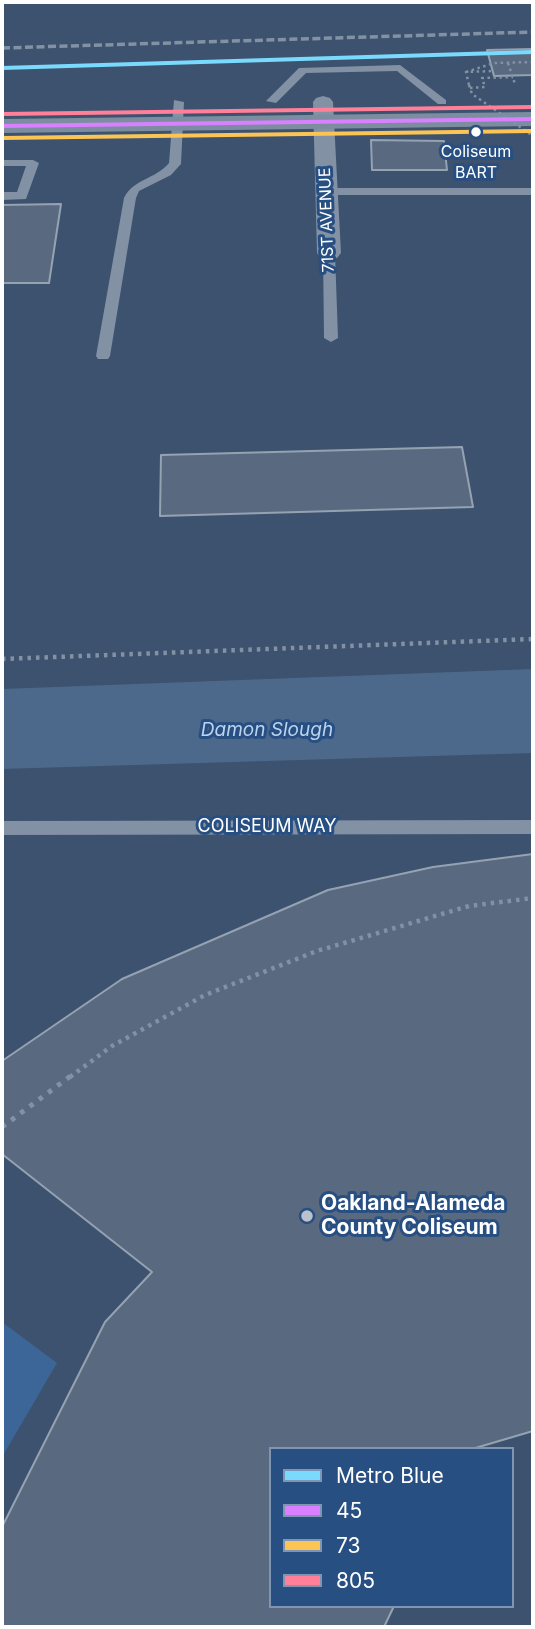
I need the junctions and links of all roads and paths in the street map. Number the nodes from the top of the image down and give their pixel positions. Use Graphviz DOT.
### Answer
graph roads {
  1 [pos="533,62"];
  2 [pos="508,63"];
  3 [pos="493,71"];
  4 [pos="466,72"];
  5 [pos="513,77"];
  6 [pos="515,84"];
  7 [pos="470,88"];
  8 [pos="272,101"];
  9 [pos="533,101"];
  10 [pos="442,102"];
  11 [pos="2,104"];
  12 [pos="323,112"];
  13 [pos="178,113"];
  14 [pos="533,118"];
  15 [pos="2,126"];
  16 [pos="533,136"];
  17 [pos="2,163"];
  18 [pos="327,191"];
  19 [pos="533,192"];
  20 [pos="2,196"];
  21 [pos="329,253"];
  22 [pos="331,338"];
  23 [pos="103,356"];
  24 [pos="533,639"];
  25 [pos="2,659"];
  26 [pos="533,827"];
  27 [pos="2,828"];
  28 [pos="533,898"];
  29 [pos="2,1127"];
  1 -- 2 [label="path"];
  2 -- 4 [label="path"];
  2 -- 5 [label="path"];
  3 -- 4 [label="path"];
  4 -- 7 [label="path, bridge"];
  5 -- 6 [label="path"];
  5 -- 7 [label="path"];
  7 -- 16 [label="path, bridge"];
  8 -- 10 [label="lane"];
  8 -- 12 [label="main road"];
  8 -- 13 [label="main road"];
  9 -- 10 [label="main road"];
  10 -- 12 [label="main road"];
  11 -- 13 [label="main road"];
  12 -- 13 [label="main road"];
  12 -- 14 [label="main road"];
  12 -- 18 [label="street, 71ST AVENUE"];
  13 -- 15 [label="main road"];
  13 -- 23 [label="lane"];
  17 -- 20 [label="lane"];
  18 -- 19 [label="lane"];
  18 -- 21 [label="street, 71ST AVENUE"];
  21 -- 22 [label="lane, 71ST AVENUE"];
  24 -- 25 [label="path"];
  26 -- 27 [label="lane, COLISEUM WAY"];
  28 -- 29 [label="path"];
}
